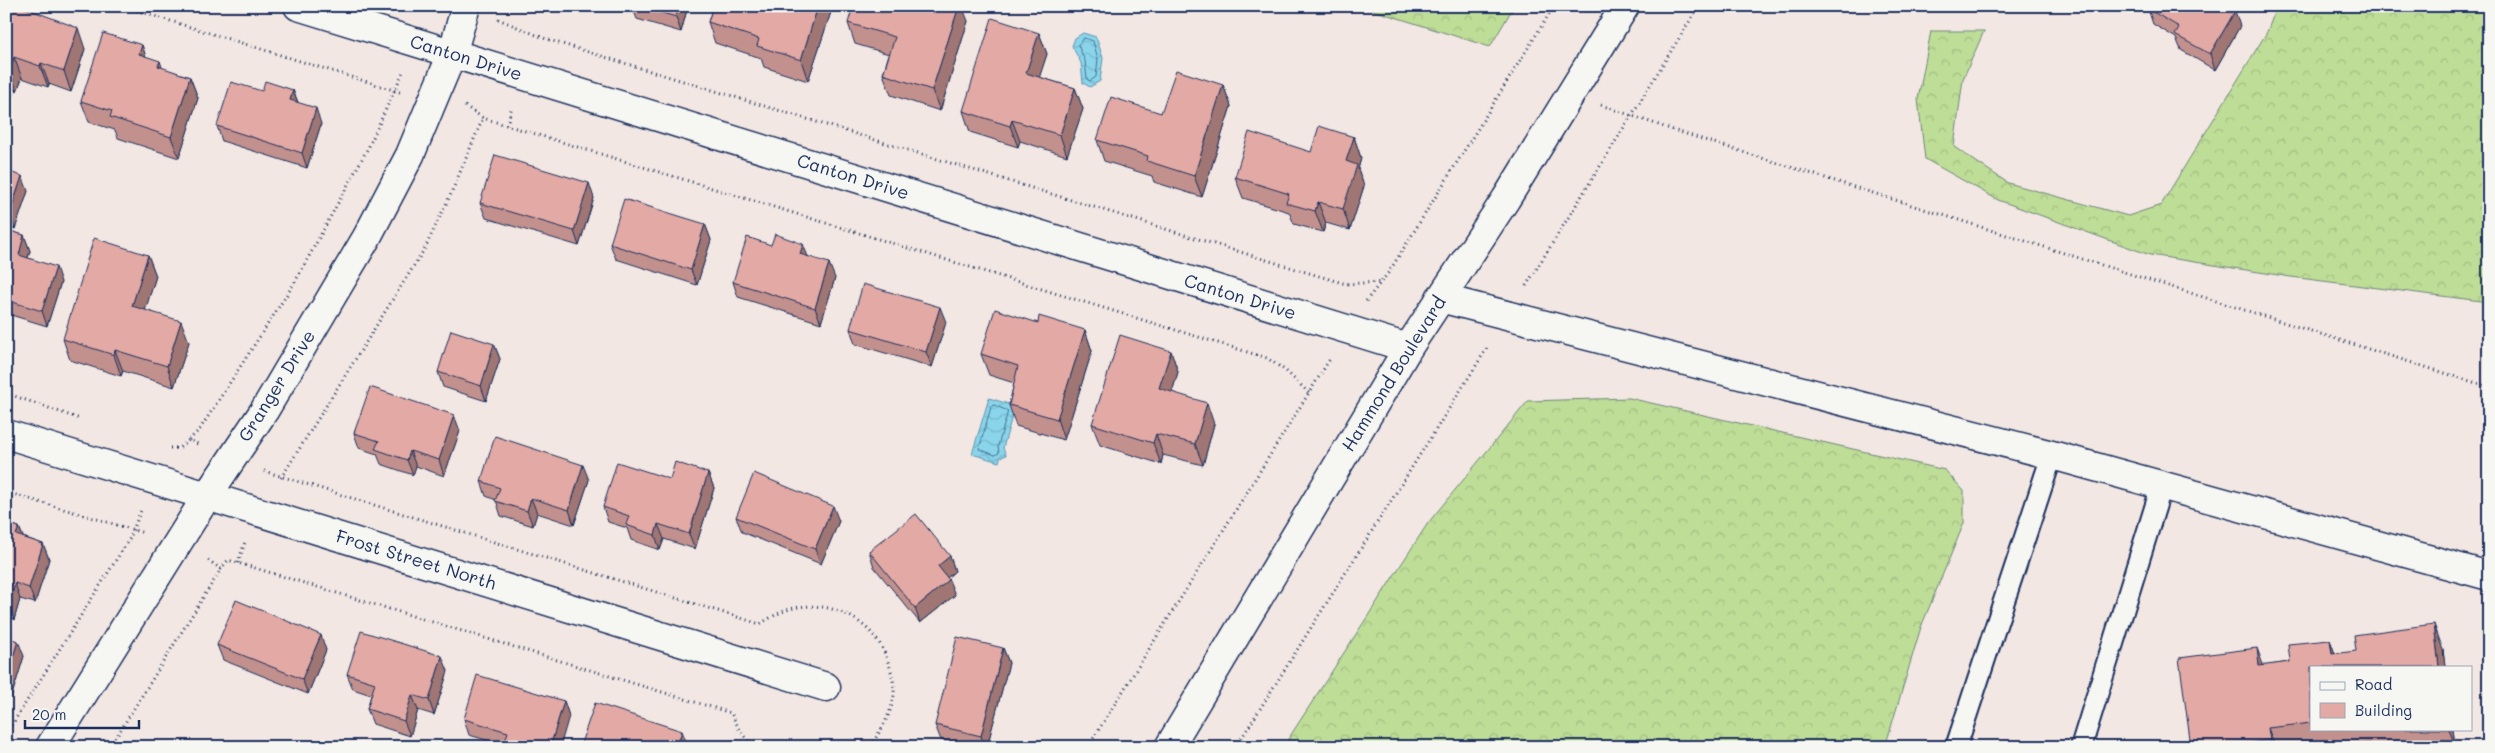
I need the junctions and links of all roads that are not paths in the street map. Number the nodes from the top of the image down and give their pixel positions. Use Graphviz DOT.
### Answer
graph roads {
  1 [pos="298,6"];
  2 [pos="1625,6"];
  3 [pos="466,8"];
  4 [pos="452,54"];
  5 [pos="1440,298"];
  6 [pos="1408,348"];
  7 [pos="6,434"];
  8 [pos="2052,455"];
  9 [pos="2162,485"];
  10 [pos="207,496"];
  11 [pos="2489,576"];
  12 [pos="826,687"];
  13 [pos="50,747"];
  14 [pos="1169,747"];
  15 [pos="1956,747"];
  16 [pos="2081,747"];
  1 -- 4 [label="street, Canton Drive"];
  2 -- 5 [label="street, Hammond Boulevard"];
  3 -- 4 [label="street, Granger Drive"];
  4 -- 6 [label="street, Canton Drive"];
  4 -- 10 [label="street, Granger Drive"];
  5 -- 6 [label="street, Hammond Boulevard"];
  5 -- 8 [label="street"];
  6 -- 14 [label="street, Hammond Boulevard"];
  7 -- 10 [label="street, Frost Street North"];
  8 -- 9 [label="street"];
  8 -- 15 [label="lane"];
  9 -- 11 [label="street"];
  9 -- 16 [label="lane"];
  10 -- 12 [label="street, Frost Street North"];
  10 -- 13 [label="street, Granger Drive"];
}
